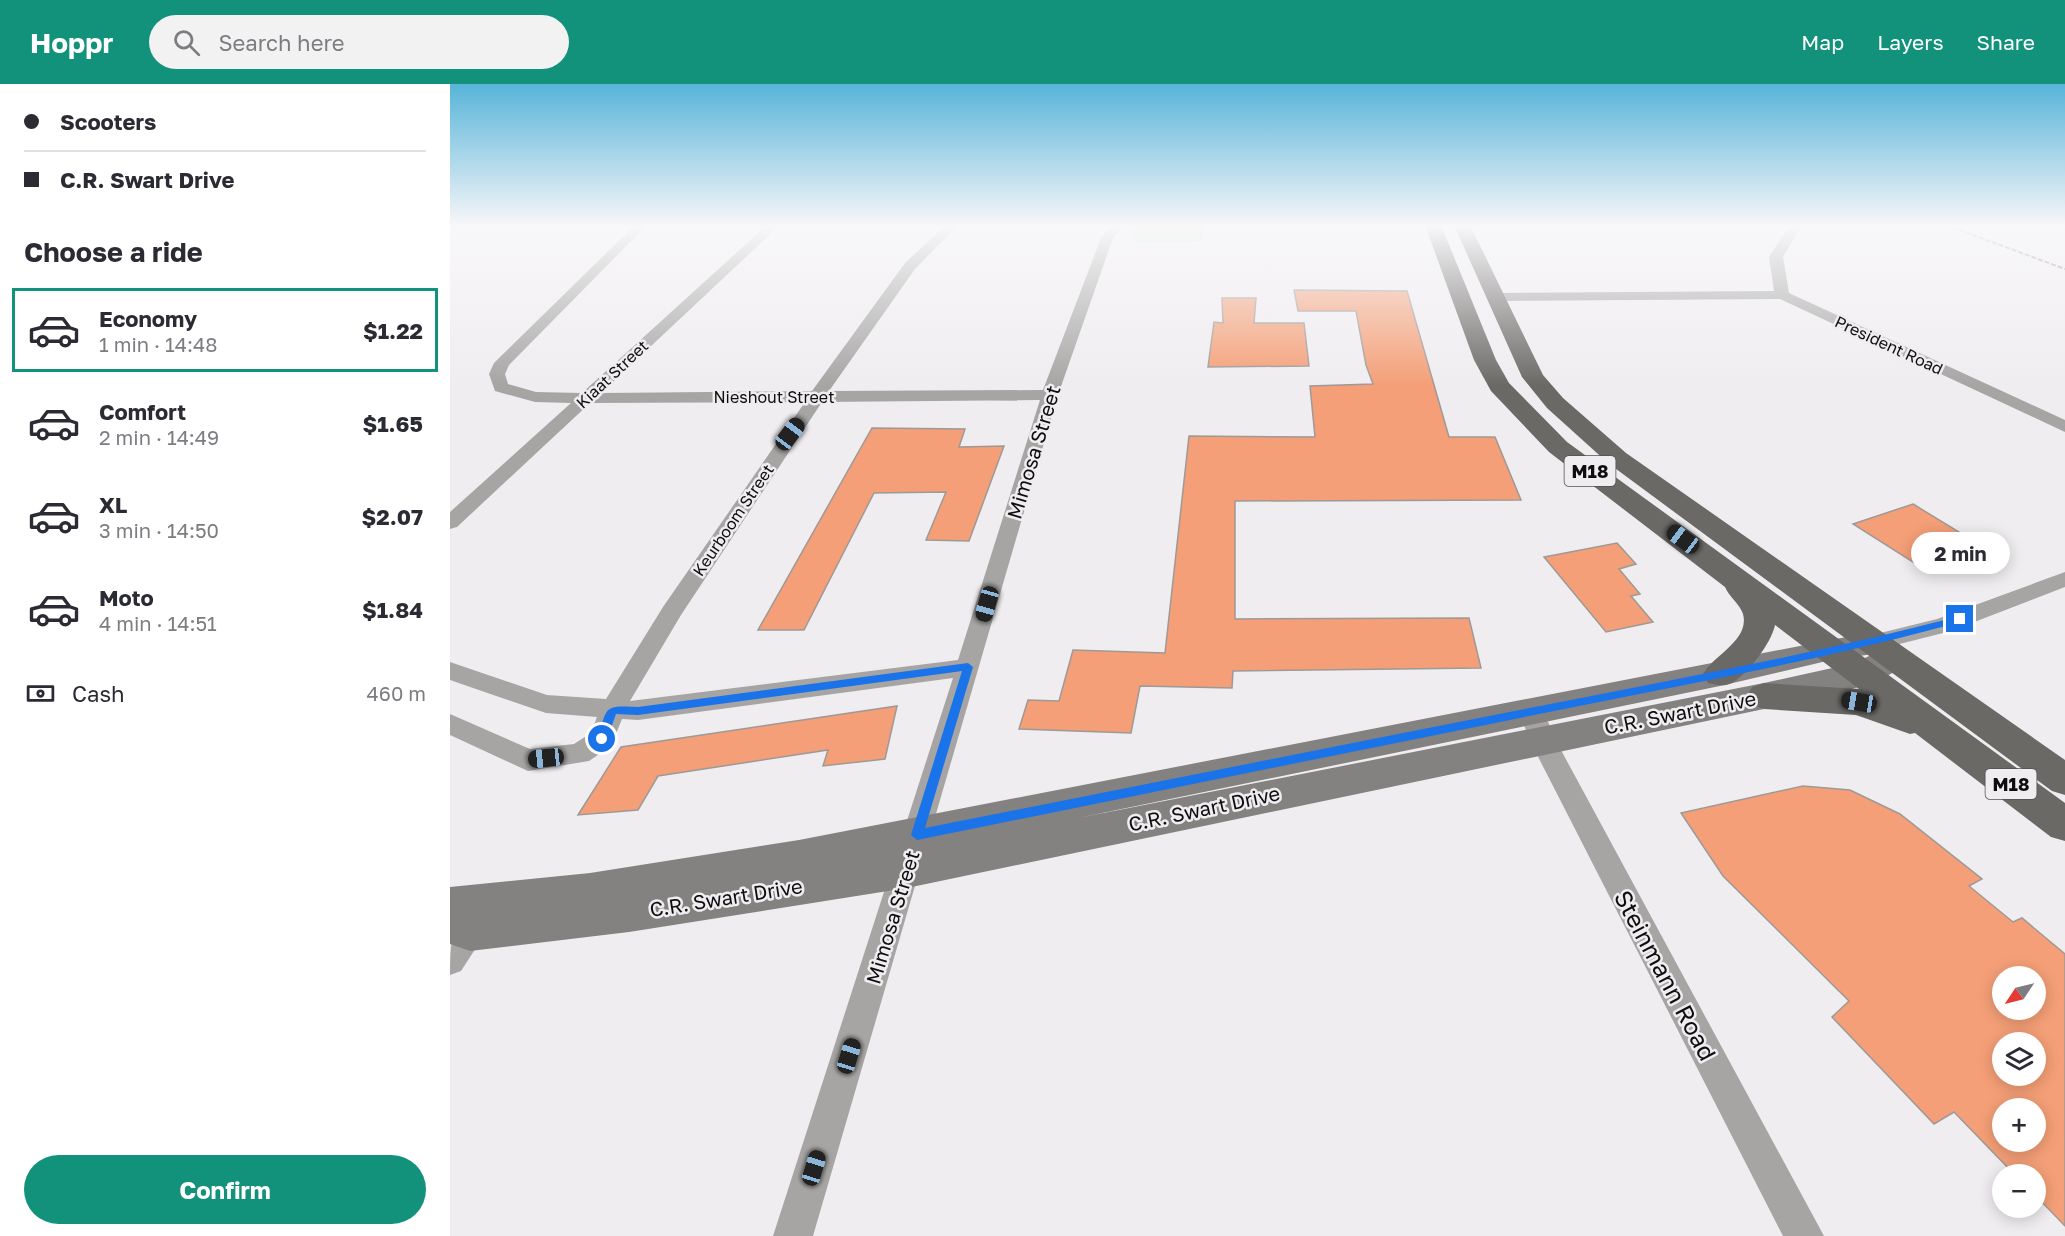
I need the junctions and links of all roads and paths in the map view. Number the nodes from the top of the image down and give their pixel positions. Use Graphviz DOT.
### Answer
graph roads {
  1 [pos="587,279"];
  2 [pos="715,279"];
  3 [pos="901,279"];
  4 [pos="1092,279"];
  5 [pos="1453,279"];
  6 [pos="1486,279"];
  7 [pos="1779,279"];
  8 [pos="1782,295"];
  9 [pos="1495,297"];
  10 [pos="1050,395"];
  11 [pos="818,397"];
  12 [pos="585,398"];
  13 [pos="2065,427"];
  14 [pos="450,523"];
  15 [pos="1714,563"];
  16 [pos="2065,579"];
  17 [pos="1831,649"];
  18 [pos="1876,658"];
  19 [pos="968,667"];
  20 [pos="450,670"];
  21 [pos="1720,674"];
  22 [pos="1764,696"];
  23 [pos="612,710"];
  24 [pos="450,724"];
  25 [pos="1537,725"];
  26 [pos="1958,744"];
  27 [pos="2065,780"];
  28 [pos="2065,825"];
  29 [pos="912,852"];
  30 [pos="462,925"];
  31 [pos="793,1236"];
  32 [pos="1804,1236"];
  1 -- 12 [label="street, Nieshout Street"];
  2 -- 12 [label="street, Kiaat Street"];
  3 -- 11 [label="street, Keurboom Street"];
  4 -- 10 [label="street, Mimosa Street"];
  5 -- 15 [label="main road, M18"];
  6 -- 9 [label="main road, M18"];
  7 -- 8 [label="street"];
  8 -- 9 [label="street"];
  8 -- 13 [label="street, President Road"];
  9 -- 18 [label="main road, M18"];
  10 -- 11 [label="street, Nieshout Street"];
  10 -- 19 [label="street, Mimosa Street"];
  11 -- 12 [label="street, Nieshout Street"];
  11 -- 23 [label="street, Keurboom Street"];
  12 -- 14 [label="street, Kiaat Street"];
  15 -- 17 [label="main road, M18"];
  15 -- 21 [label="main road"];
  16 -- 18 [label="street, C.R. Swart Drive"];
  17 -- 18 [label="main road, M18"];
  17 -- 21 [label="main road, C.R. Swart Drive"];
  18 -- 22 [label="main road, C.R. Swart Drive"];
  18 -- 26 [label="main road, M18"];
  18 -- 27 [label="main road, M18"];
  19 -- 23 [label="street"];
  19 -- 29 [label="street, Mimosa Street"];
  20 -- 23 [label="street"];
  21 -- 25 [label="main road, C.R. Swart Drive"];
  22 -- 25 [label="main road, C.R. Swart Drive"];
  22 -- 26 [label="main road"];
  23 -- 24 [label="street, Keurboom Street"];
  25 -- 29 [label="main road, C.R. Swart Drive"];
  25 -- 32 [label="street, Steinmann Road"];
  26 -- 28 [label="main road, M18"];
  29 -- 30 [label="main road, C.R. Swart Drive"];
  29 -- 31 [label="street, Mimosa Street"];
}
